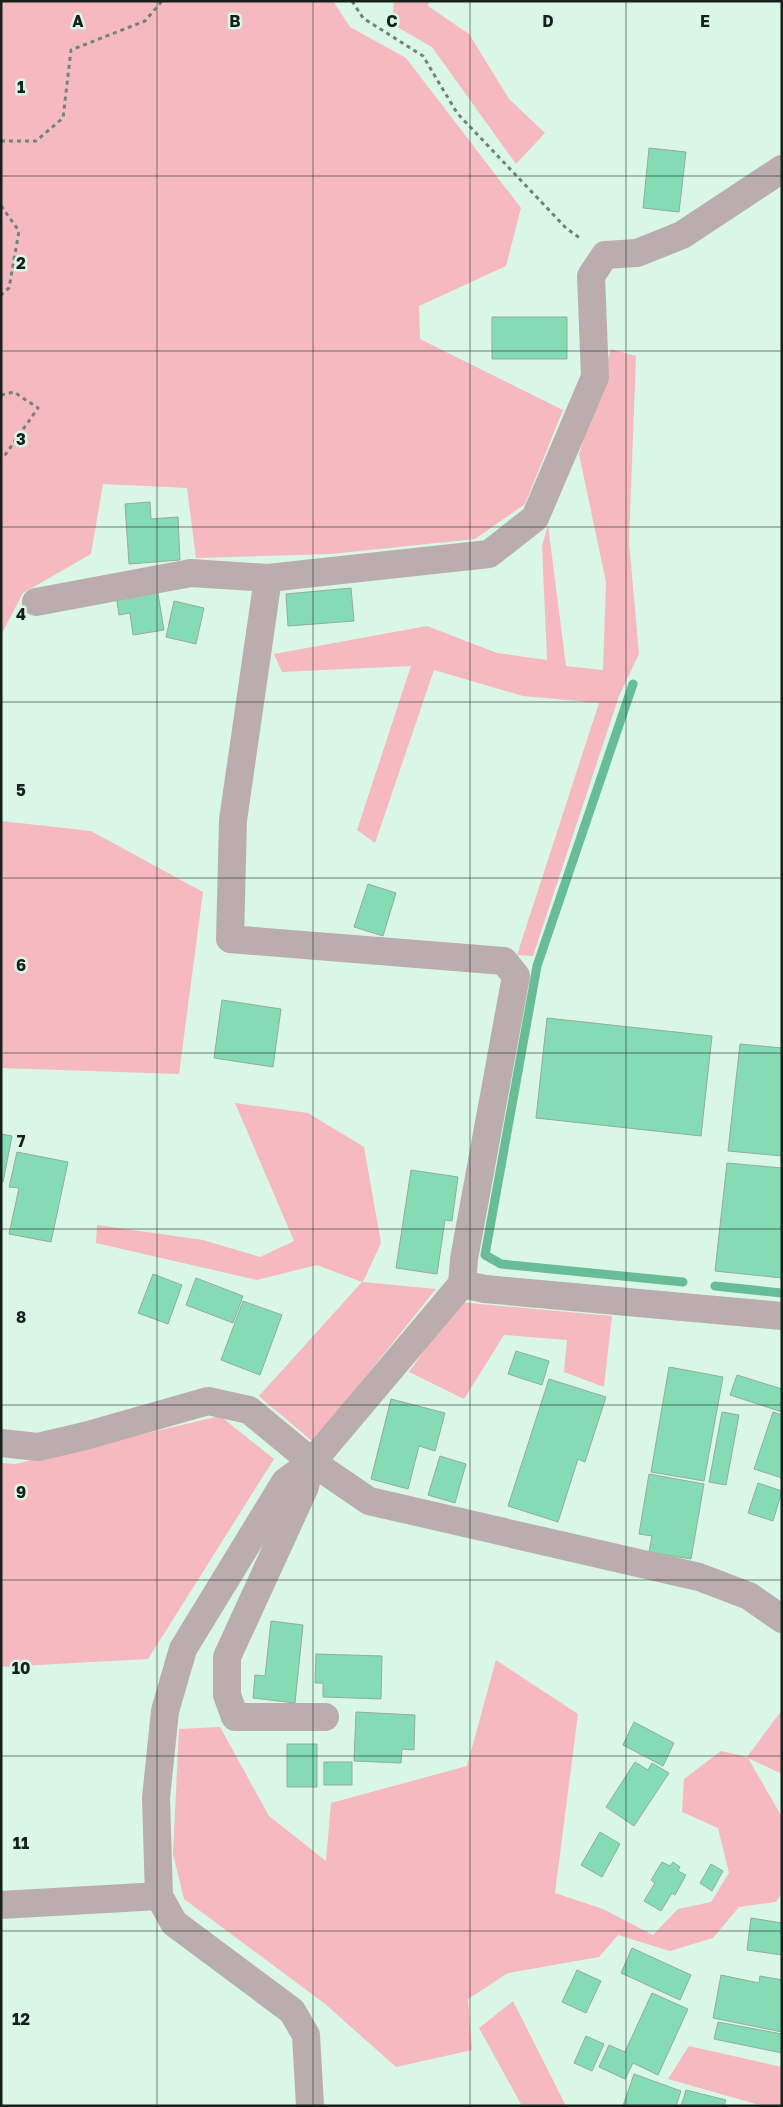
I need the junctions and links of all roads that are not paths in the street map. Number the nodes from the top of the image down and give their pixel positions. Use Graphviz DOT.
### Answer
graph roads {
  1 [pos="782,169"];
  2 [pos="268,578"];
  3 [pos="36,602"];
  4 [pos="462,1284"];
  5 [pos="782,1316"];
  6 [pos="1,1443"];
  7 [pos="312,1462"];
  8 [pos="782,1619"];
  9 [pos="325,1717"];
  10 [pos="159,1896"];
  11 [pos="1,1905"];
  12 [pos="310,2106"];
  1 -- 2 [label="street"];
  2 -- 3 [label="street"];
  2 -- 4 [label="street"];
  4 -- 5 [label="street"];
  4 -- 7 [label="street"];
  6 -- 7 [label="street"];
  7 -- 8 [label="street"];
  7 -- 9 [label="street"];
  7 -- 10 [label="street"];
  10 -- 11 [label="street"];
  10 -- 12 [label="street"];
}
